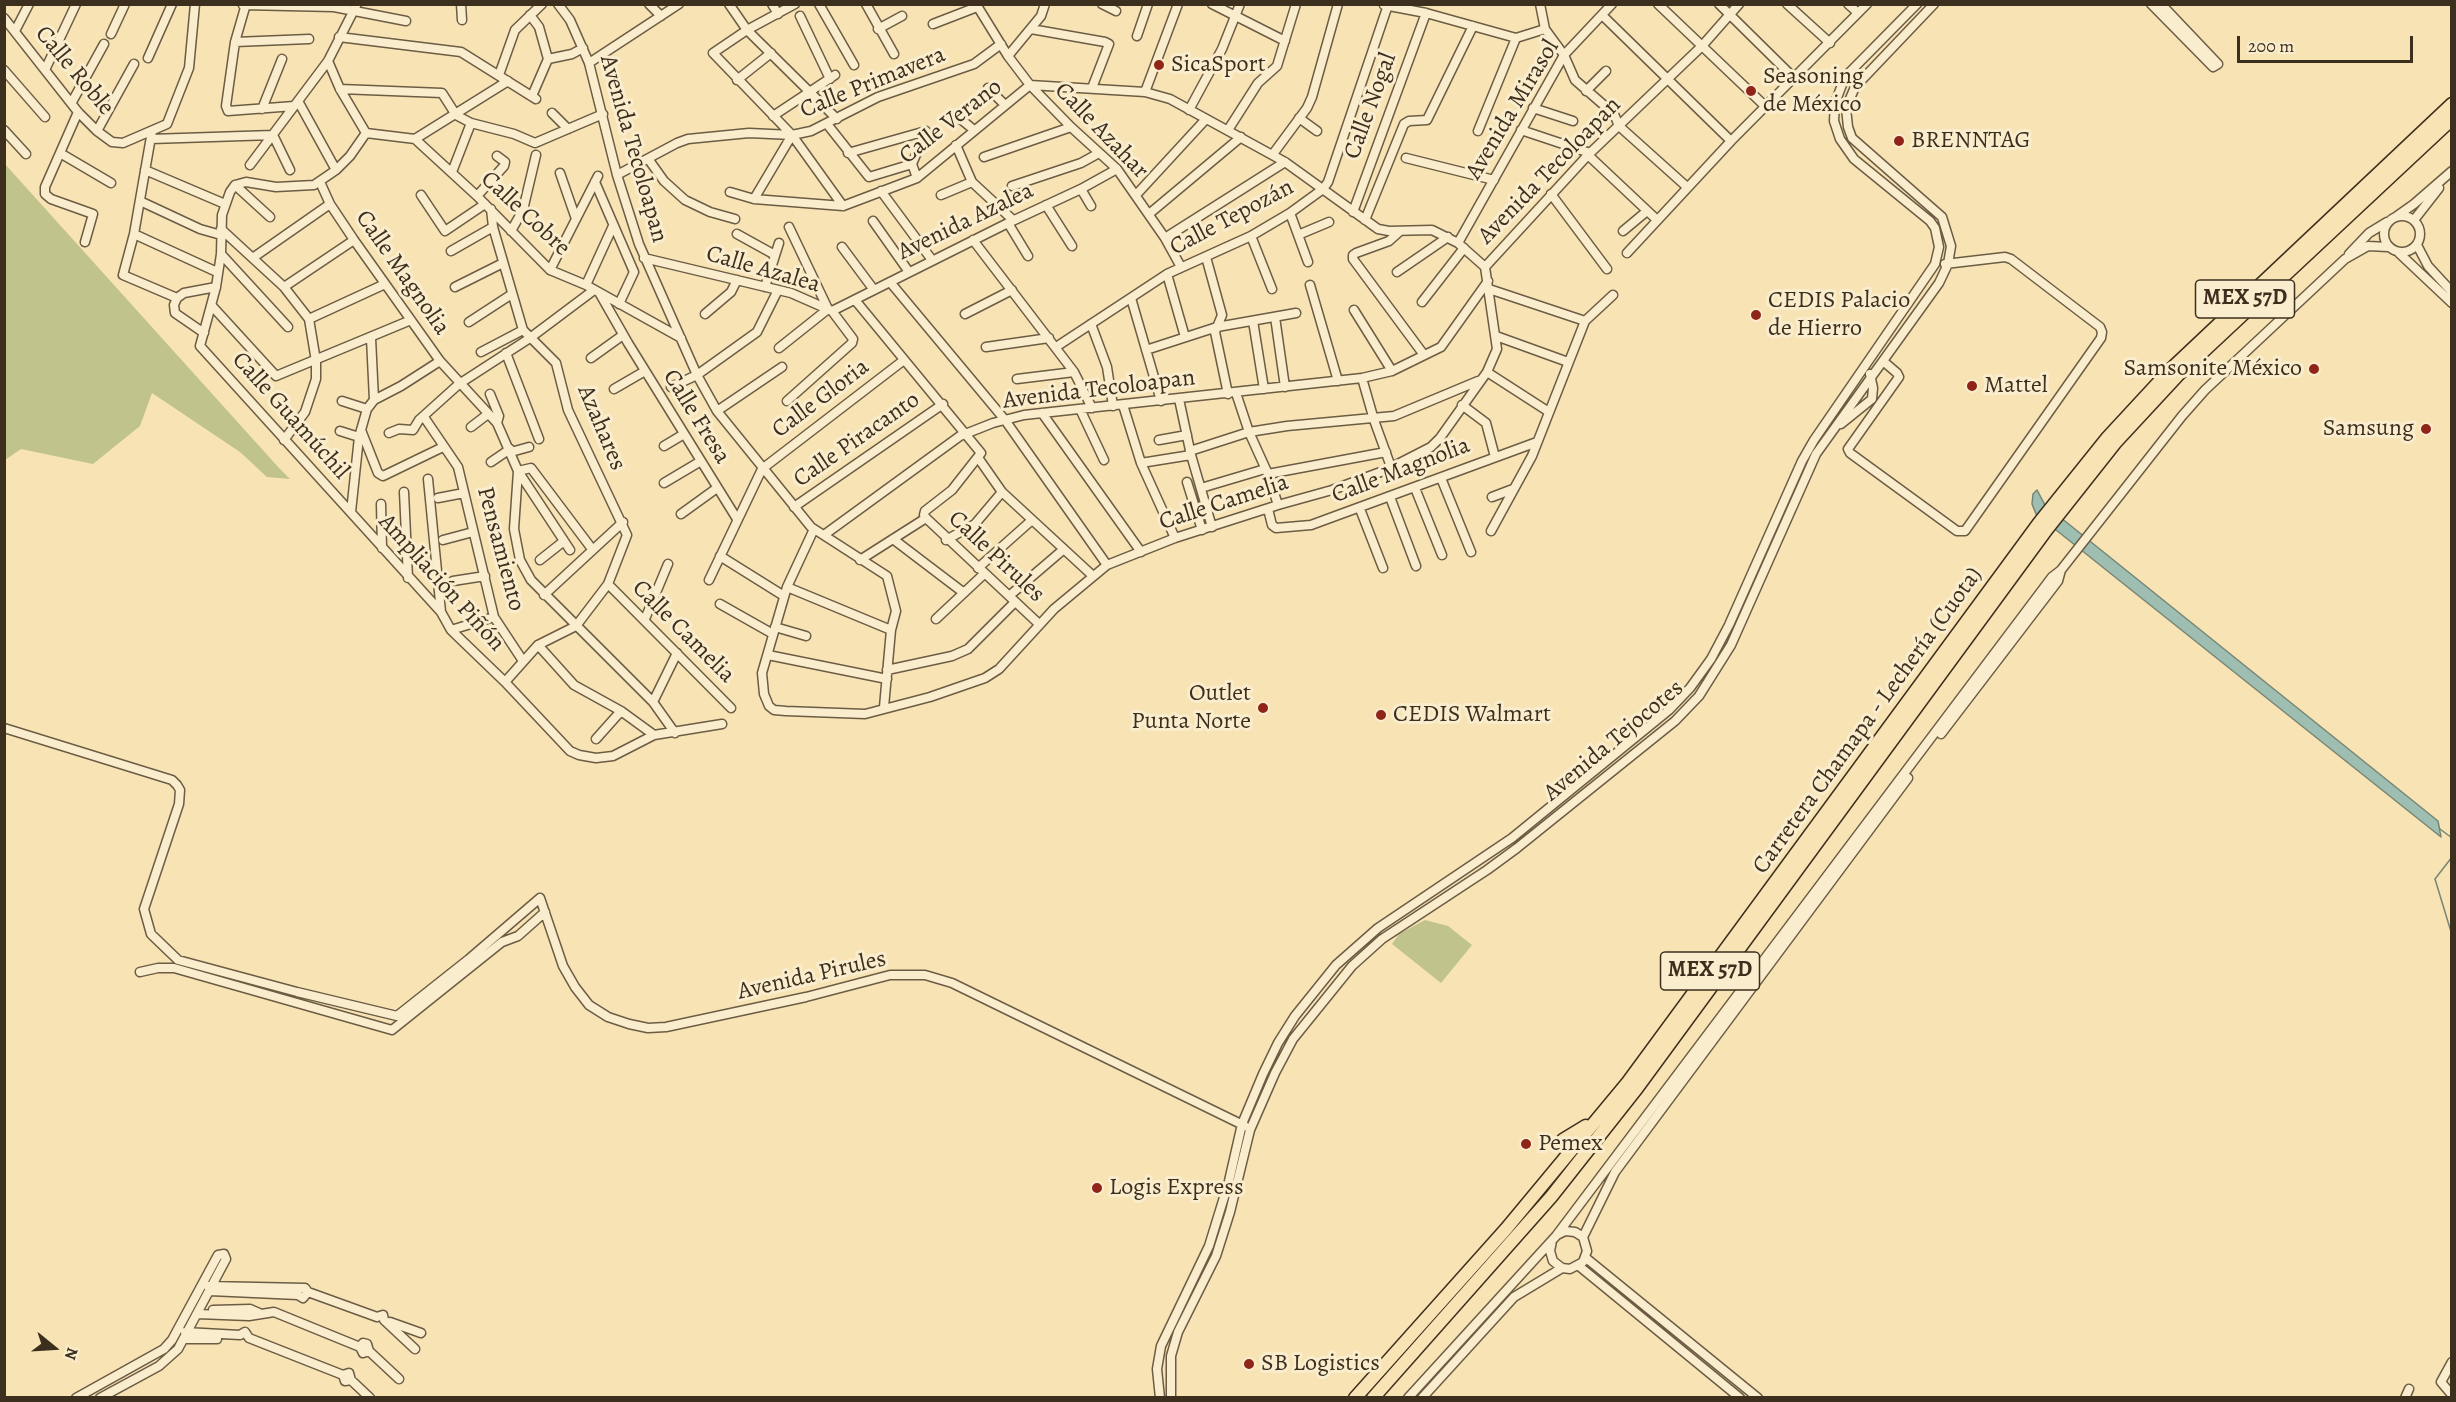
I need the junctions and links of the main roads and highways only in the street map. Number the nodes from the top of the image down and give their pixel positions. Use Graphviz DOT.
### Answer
graph roads {
  1 [pos="2451,104"];
  2 [pos="2451,119"];
  3 [pos="2056,509"];
  4 [pos="2043,526"];
  5 [pos="1628,1082"];
  6 [pos="1563,1140"];
  7 [pos="1526,1192"];
  8 [pos="1506,1229"];
  9 [pos="1355,1398"];
  10 [pos="1373,1398"];
  1 -- 3 [label="highway, Carretera Chamapa - Lechería (Cuota) / MEX 57D"];
  2 -- 3 [label="highway, Carretera Chamapa - Lechería (Cuota) / MEX 57D"];
  3 -- 4 [label="highway, Carretera Chamapa - Lechería (Cuota) / MEX 57D"];
  4 -- 5 [label="highway, Carretera Chamapa - Lechería (Cuota) / MEX 57D"];
  4 -- 10 [label="highway, Carretera Chamapa - Lechería (Cuota) / MEX 57D"];
  5 -- 6 [label="highway"];
  5 -- 8 [label="highway, Carretera Chamapa - Lechería (Cuota) / MEX 57D"];
  7 -- 8 [label="highway"];
  8 -- 9 [label="highway, Carretera Chamapa - Lechería (Cuota) / MEX 57D"];
}
